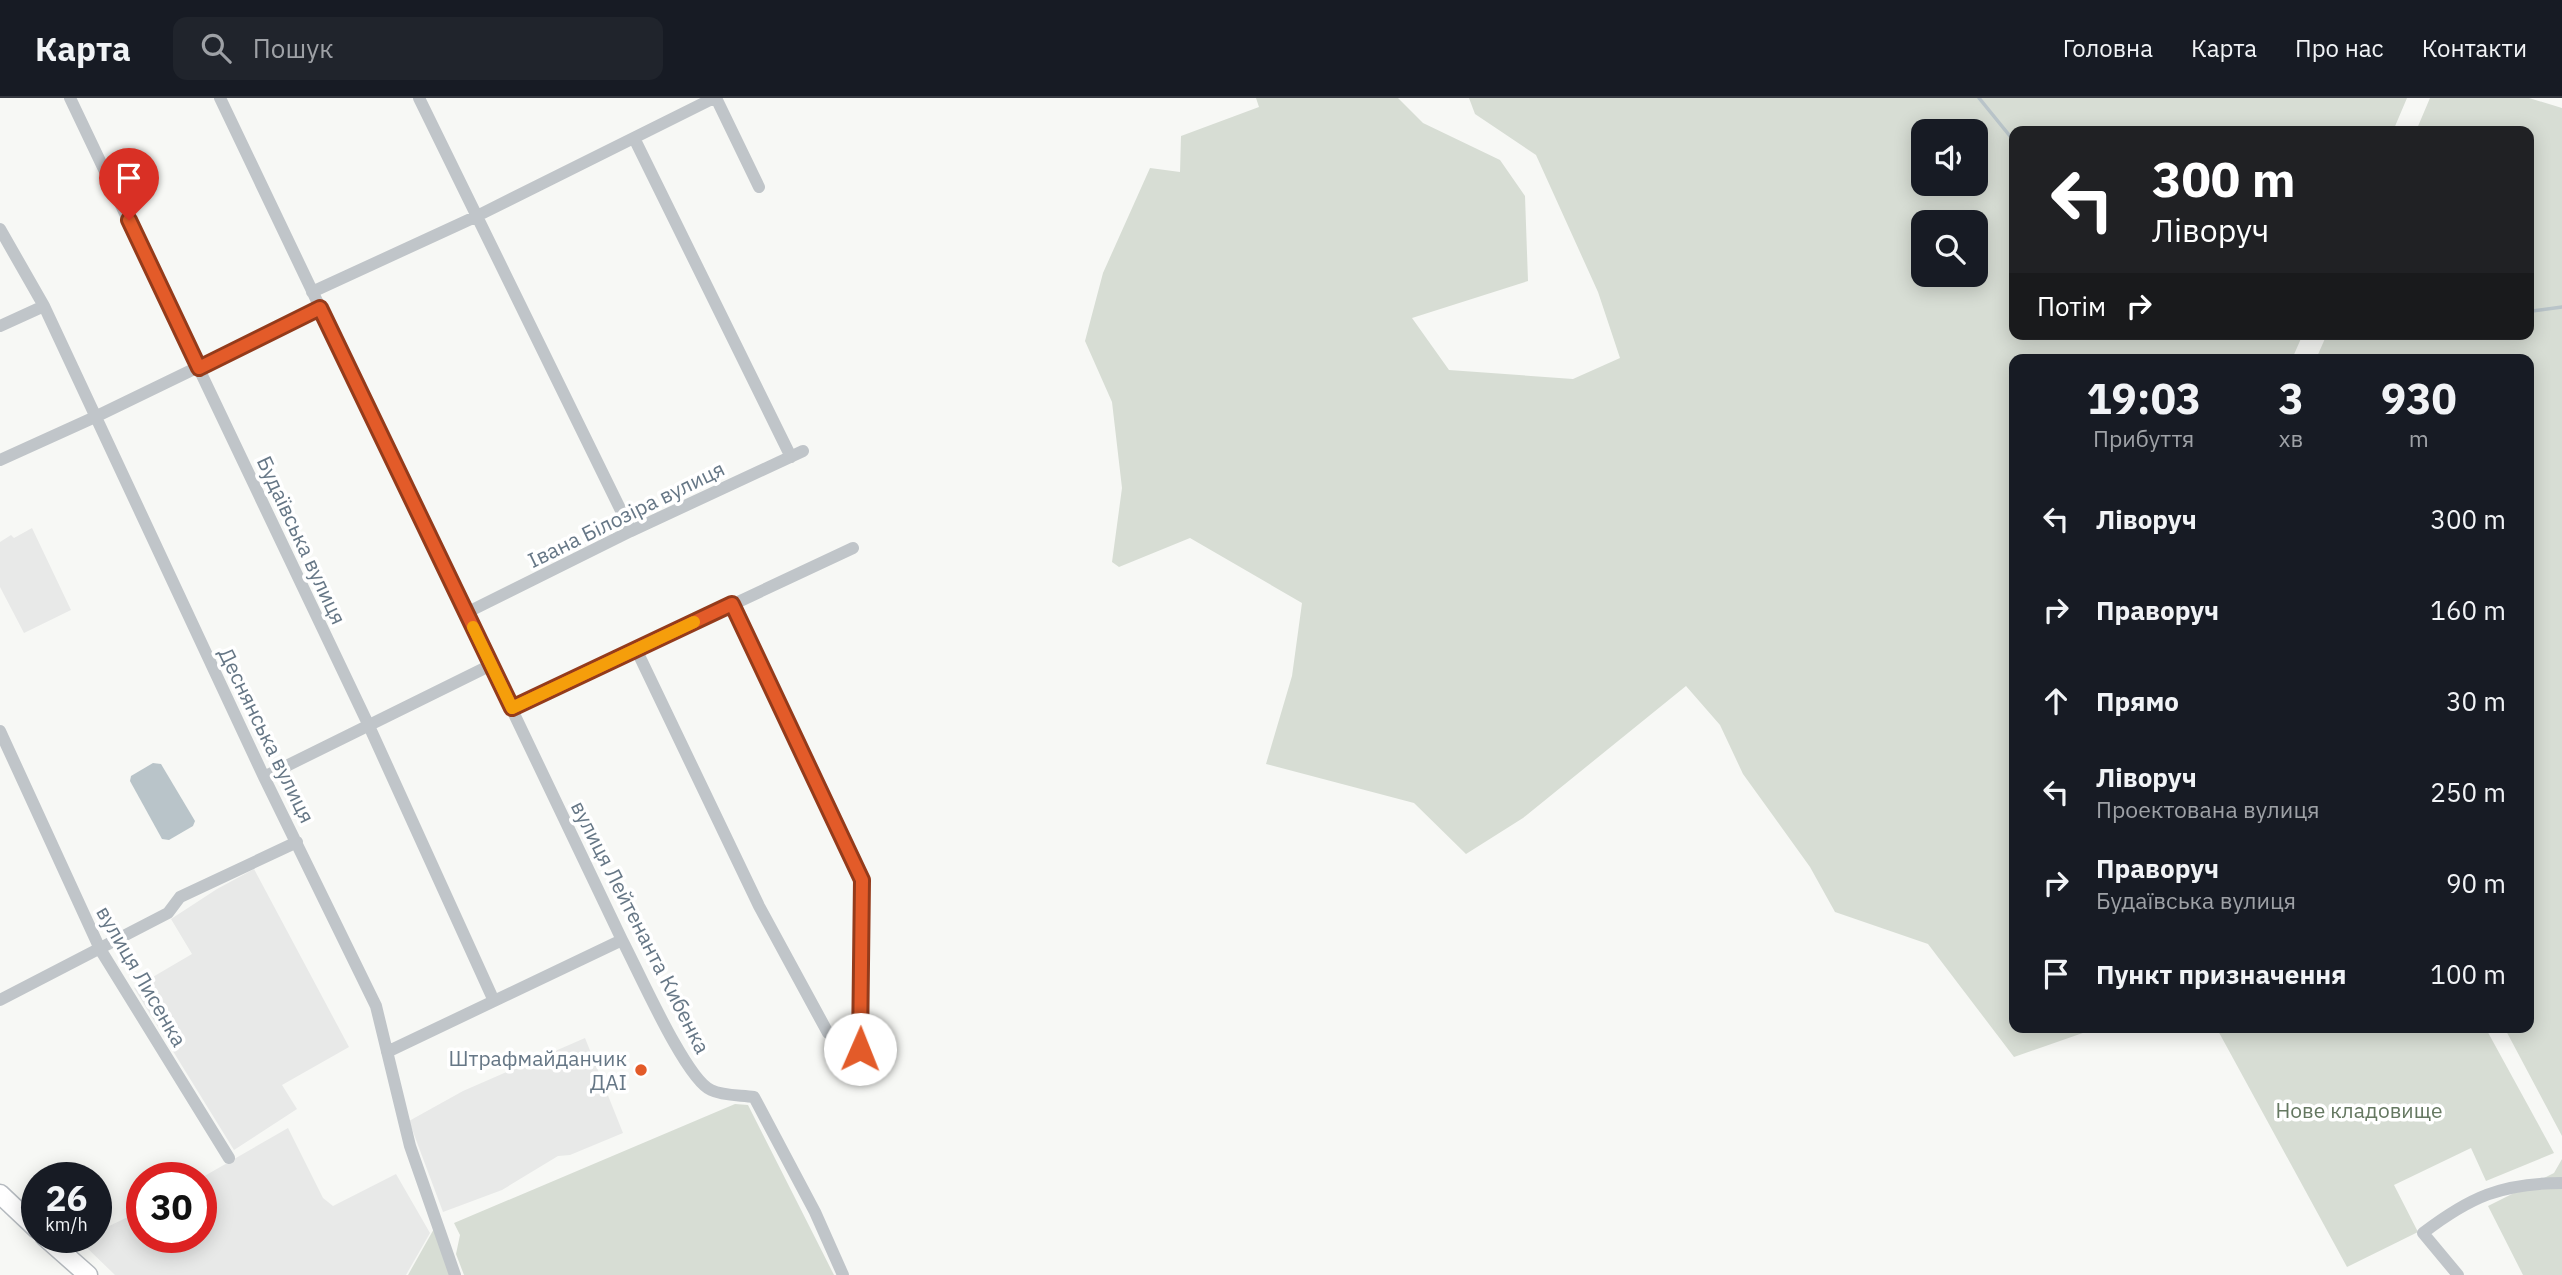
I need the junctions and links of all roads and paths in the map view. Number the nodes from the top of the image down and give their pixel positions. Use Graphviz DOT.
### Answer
graph roads {
  1 [pos="70,98"];
  2 [pos="220,98"];
  3 [pos="419,98"];
  4 [pos="715,98"];
  5 [pos="634,138"];
  6 [pos="759,187"];
  7 [pos="475,217"];
  8 [pos="0,229"];
  9 [pos="312,292"];
  10 [pos="44,306"];
  11 [pos="320,308"];
  12 [pos="0,326"];
  13 [pos="199,368"];
  14 [pos="95,417"];
  15 [pos="0,460"];
  16 [pos="631,531"];
  17 [pos="853,548"];
  18 [pos="732,604"];
  19 [pos="466,613"];
  20 [pos="636,649"];
  21 [pos="491,665"];
  22 [pos="512,708"];
  23 [pos="369,726"];
  24 [pos="0,731"];
  25 [pos="264,777"];
  26 [pos="297,842"];
  27 [pos="622,940"];
  28 [pos="100,949"];
  29 [pos="0,1000"];
  30 [pos="494,1001"];
  31 [pos="828,1033"];
  32 [pos="860,1049"];
  33 [pos="387,1052"];
  34 [pos="229,1158"];
  35 [pos="2562,1183"];
  36 [pos="0,1194"];
  37 [pos="21,1214"];
  38 [pos="63,1253"];
  39 [pos="88,1275"];
  40 [pos="456,1275"];
  41 [pos="844,1275"];
  42 [pos="2458,1275"];
  1 -- 13 [label="street, Будаївська вулиця"];
  2 -- 9 [label="street"];
  3 -- 7 [label="street"];
  4 -- 5 [label="street"];
  4 -- 6 [label="street"];
  5 -- 7 [label="street"];
  5 -- 16 [label="street, Івана Білозіра вулиця"];
  7 -- 9 [label="street"];
  7 -- 16 [label="street"];
  8 -- 10 [label="street, Деснянська вулиця"];
  9 -- 11 [label="street"];
  10 -- 12 [label="street"];
  10 -- 14 [label="street, Деснянська вулиця"];
  11 -- 13 [label="street"];
  11 -- 19 [label="street"];
  13 -- 14 [label="street"];
  13 -- 23 [label="street, Будаївська вулиця"];
  14 -- 15 [label="street"];
  14 -- 25 [label="street, Деснянська вулиця"];
  16 -- 19 [label="street, Івана Білозіра вулиця"];
  17 -- 18 [label="street"];
  18 -- 20 [label="street"];
  18 -- 32 [label="street"];
  19 -- 21 [label="street"];
  20 -- 22 [label="street"];
  20 -- 31 [label="street"];
  21 -- 22 [label="street, вулиця Лейтенанта Кибенка"];
  21 -- 23 [label="street"];
  22 -- 27 [label="street, вулиця Лейтенанта Кибенка"];
  23 -- 25 [label="street"];
  23 -- 30 [label="street, Будаївська вулиця"];
  24 -- 28 [label="street, вулиця Лисенка"];
  25 -- 26 [label="street, Деснянська вулиця"];
  26 -- 28 [label="street"];
  26 -- 33 [label="street, Деснянська вулиця"];
  27 -- 30 [label="street"];
  27 -- 41 [label="street, вулиця Лейтенанта Кибенка"];
  28 -- 29 [label="street"];
  28 -- 34 [label="street, вулиця Лисенка"];
  30 -- 33 [label="street"];
  33 -- 40 [label="street, Деснянська вулиця"];
  35 -- 42 [label="street"];
  36 -- 37 [label="street"];
  38 -- 39 [label="street"];
}
